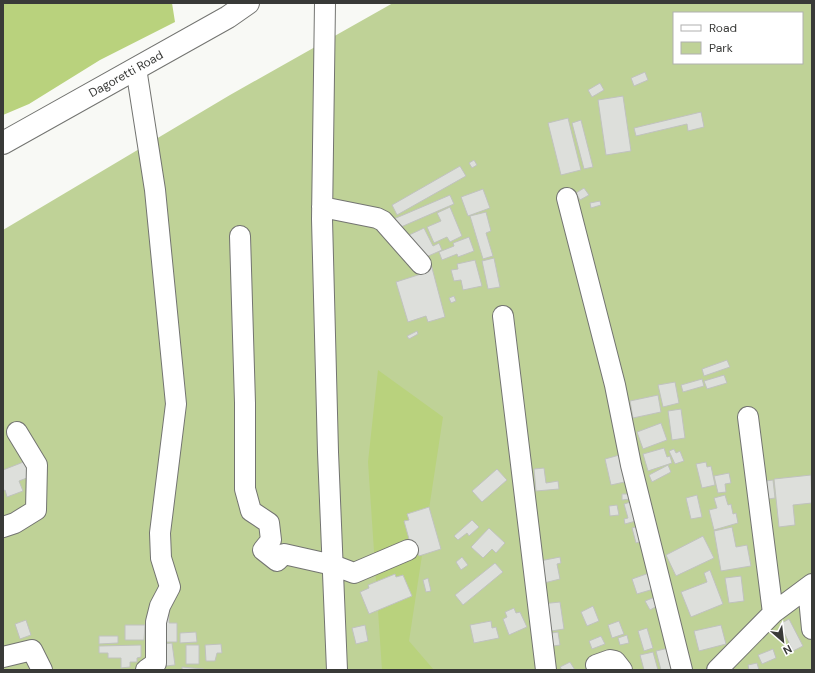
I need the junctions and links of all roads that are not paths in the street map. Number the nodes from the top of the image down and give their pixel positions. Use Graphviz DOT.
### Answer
graph roads {
  1 [pos="248,3"];
  2 [pos="325,3"];
  3 [pos="136,68"];
  4 [pos="3,143"];
  5 [pos="567,198"];
  6 [pos="322,207"];
  7 [pos="240,236"];
  8 [pos="421,264"];
  9 [pos="503,316"];
  10 [pos="748,417"];
  11 [pos="17,432"];
  12 [pos="3,527"];
  13 [pos="408,550"];
  14 [pos="333,565"];
  15 [pos="810,586"];
  16 [pos="774,613"];
  17 [pos="812,629"];
  18 [pos="3,658"];
  19 [pos="596,665"];
  20 [pos="42,670"];
  21 [pos="146,670"];
  22 [pos="338,670"];
  23 [pos="546,670"];
  24 [pos="622,670"];
  25 [pos="682,670"];
  26 [pos="717,670"];
  1 -- 3 [label="main road, Dagoretti Road"];
  2 -- 6 [label="street"];
  3 -- 4 [label="main road, Dagoretti Road"];
  3 -- 21 [label="street"];
  5 -- 25 [label="street"];
  6 -- 8 [label="street"];
  6 -- 14 [label="street"];
  7 -- 14 [label="street"];
  9 -- 23 [label="street"];
  10 -- 16 [label="street"];
  11 -- 12 [label="street"];
  13 -- 14 [label="street"];
  14 -- 22 [label="street"];
  15 -- 16 [label="street"];
  15 -- 17 [label="street"];
  16 -- 26 [label="street"];
  18 -- 20 [label="street"];
  19 -- 24 [label="street"];
}
